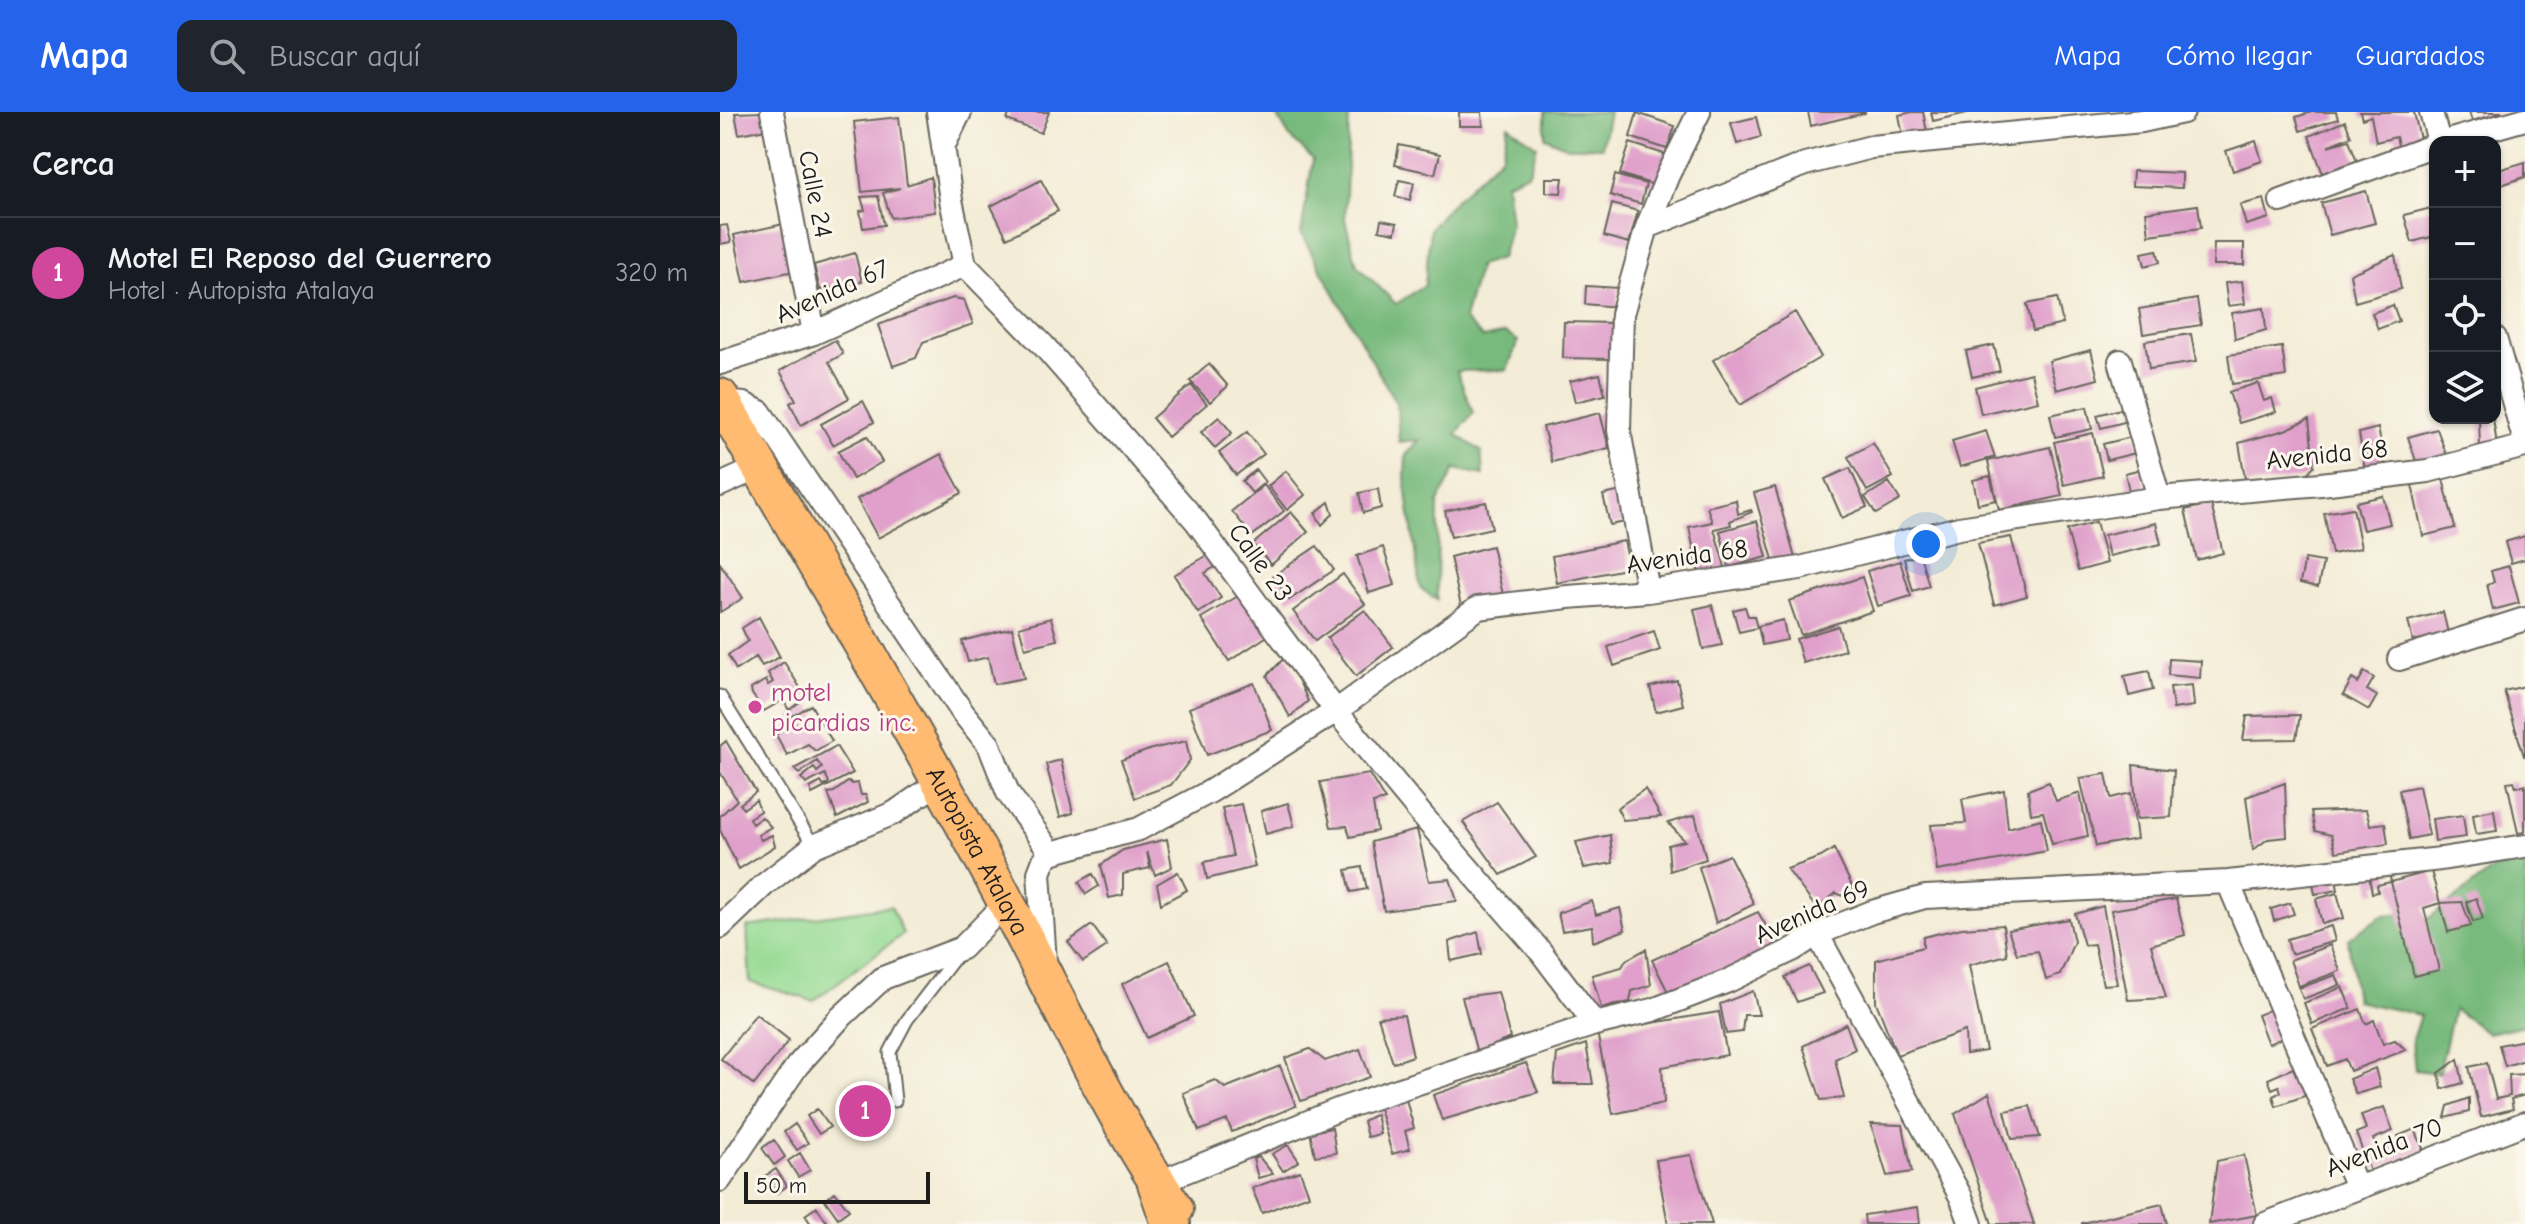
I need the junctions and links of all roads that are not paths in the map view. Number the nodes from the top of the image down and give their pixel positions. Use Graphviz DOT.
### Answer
graph roads {
  1 [pos="772,112"];
  2 [pos="938,112"];
  3 [pos="960,112"];
  4 [pos="1699,112"];
  5 [pos="2183,112"];
  6 [pos="2431,112"];
  7 [pos="2525,119"];
  8 [pos="2437,136"];
  9 [pos="2464,136"];
  10 [pos="943,147"];
  11 [pos="2429,147"];
  12 [pos="2281,201"];
  13 [pos="1647,227"];
  14 [pos="965,265"];
  15 [pos="814,333"];
  16 [pos="2499,352"];
  17 [pos="2120,361"];
  18 [pos="720,363"];
  19 [pos="721,400"];
  20 [pos="2525,444"];
  21 [pos="760,467"];
  22 [pos="720,485"];
  23 [pos="2159,498"];
  24 [pos="1648,591"];
  25 [pos="2525,619"];
  26 [pos="2399,659"];
  27 [pos="720,696"];
  28 [pos="1336,711"];
  29 [pos="939,782"];
  30 [pos="814,846"];
  31 [pos="2525,846"];
  32 [pos="1051,853"];
  33 [pos="2228,882"];
  34 [pos="1006,903"];
  35 [pos="720,927"];
  36 [pos="1817,934"];
  37 [pos="962,948"];
  38 [pos="1048,985"];
  39 [pos="1595,1024"];
  40 [pos="895,1101"];
  41 [pos="2525,1123"];
  42 [pos="720,1180"];
  43 [pos="1157,1183"];
  44 [pos="2357,1187"];
  45 [pos="1171,1224"];
  46 [pos="1185,1224"];
  47 [pos="1971,1224"];
  48 [pos="2265,1224"];
  1 -- 15 [label="street, Calle 24"];
  2 -- 10 [label="street"];
  3 -- 10 [label="street"];
  4 -- 13 [label="street"];
  5 -- 13 [label="street"];
  6 -- 8 [label="street"];
  7 -- 9 [label="street"];
  10 -- 14 [label="street"];
  11 -- 12 [label="street"];
  13 -- 24 [label="street"];
  14 -- 15 [label="street, Avenida 67"];
  14 -- 28 [label="street, Calle 23"];
  15 -- 18 [label="street, Avenida 67"];
  16 -- 20 [label="street"];
  17 -- 23 [label="street"];
  19 -- 21 [label="main road, Autopista Atalaya"];
  19 -- 32 [label="street"];
  20 -- 23 [label="street, Avenida 68"];
  21 -- 22 [label="street"];
  21 -- 29 [label="main road, Autopista Atalaya"];
  23 -- 24 [label="street, Avenida 68"];
  24 -- 28 [label="street, Avenida 68"];
  25 -- 26 [label="street"];
  27 -- 30 [label="lane"];
  28 -- 32 [label="street, Avenida 68"];
  28 -- 39 [label="street, Calle 23"];
  29 -- 30 [label="street"];
  29 -- 34 [label="main road, Autopista Atalaya"];
  30 -- 35 [label="street"];
  31 -- 33 [label="street, Avenida 69"];
  32 -- 38 [label="street"];
  33 -- 36 [label="street, Avenida 69"];
  33 -- 44 [label="street"];
  34 -- 37 [label="street"];
  34 -- 38 [label="main road, Autopista Atalaya"];
  36 -- 39 [label="street, Avenida 69"];
  36 -- 47 [label="street"];
  37 -- 40 [label="lane"];
  37 -- 42 [label="street"];
  38 -- 43 [label="main road, Autopista Atalaya"];
  39 -- 43 [label="street, Avenida 69"];
  41 -- 44 [label="street, Avenida 70"];
  43 -- 45 [label="highway"];
  43 -- 46 [label="main road, Autopista Atalaya"];
  44 -- 48 [label="street, Avenida 70"];
}
